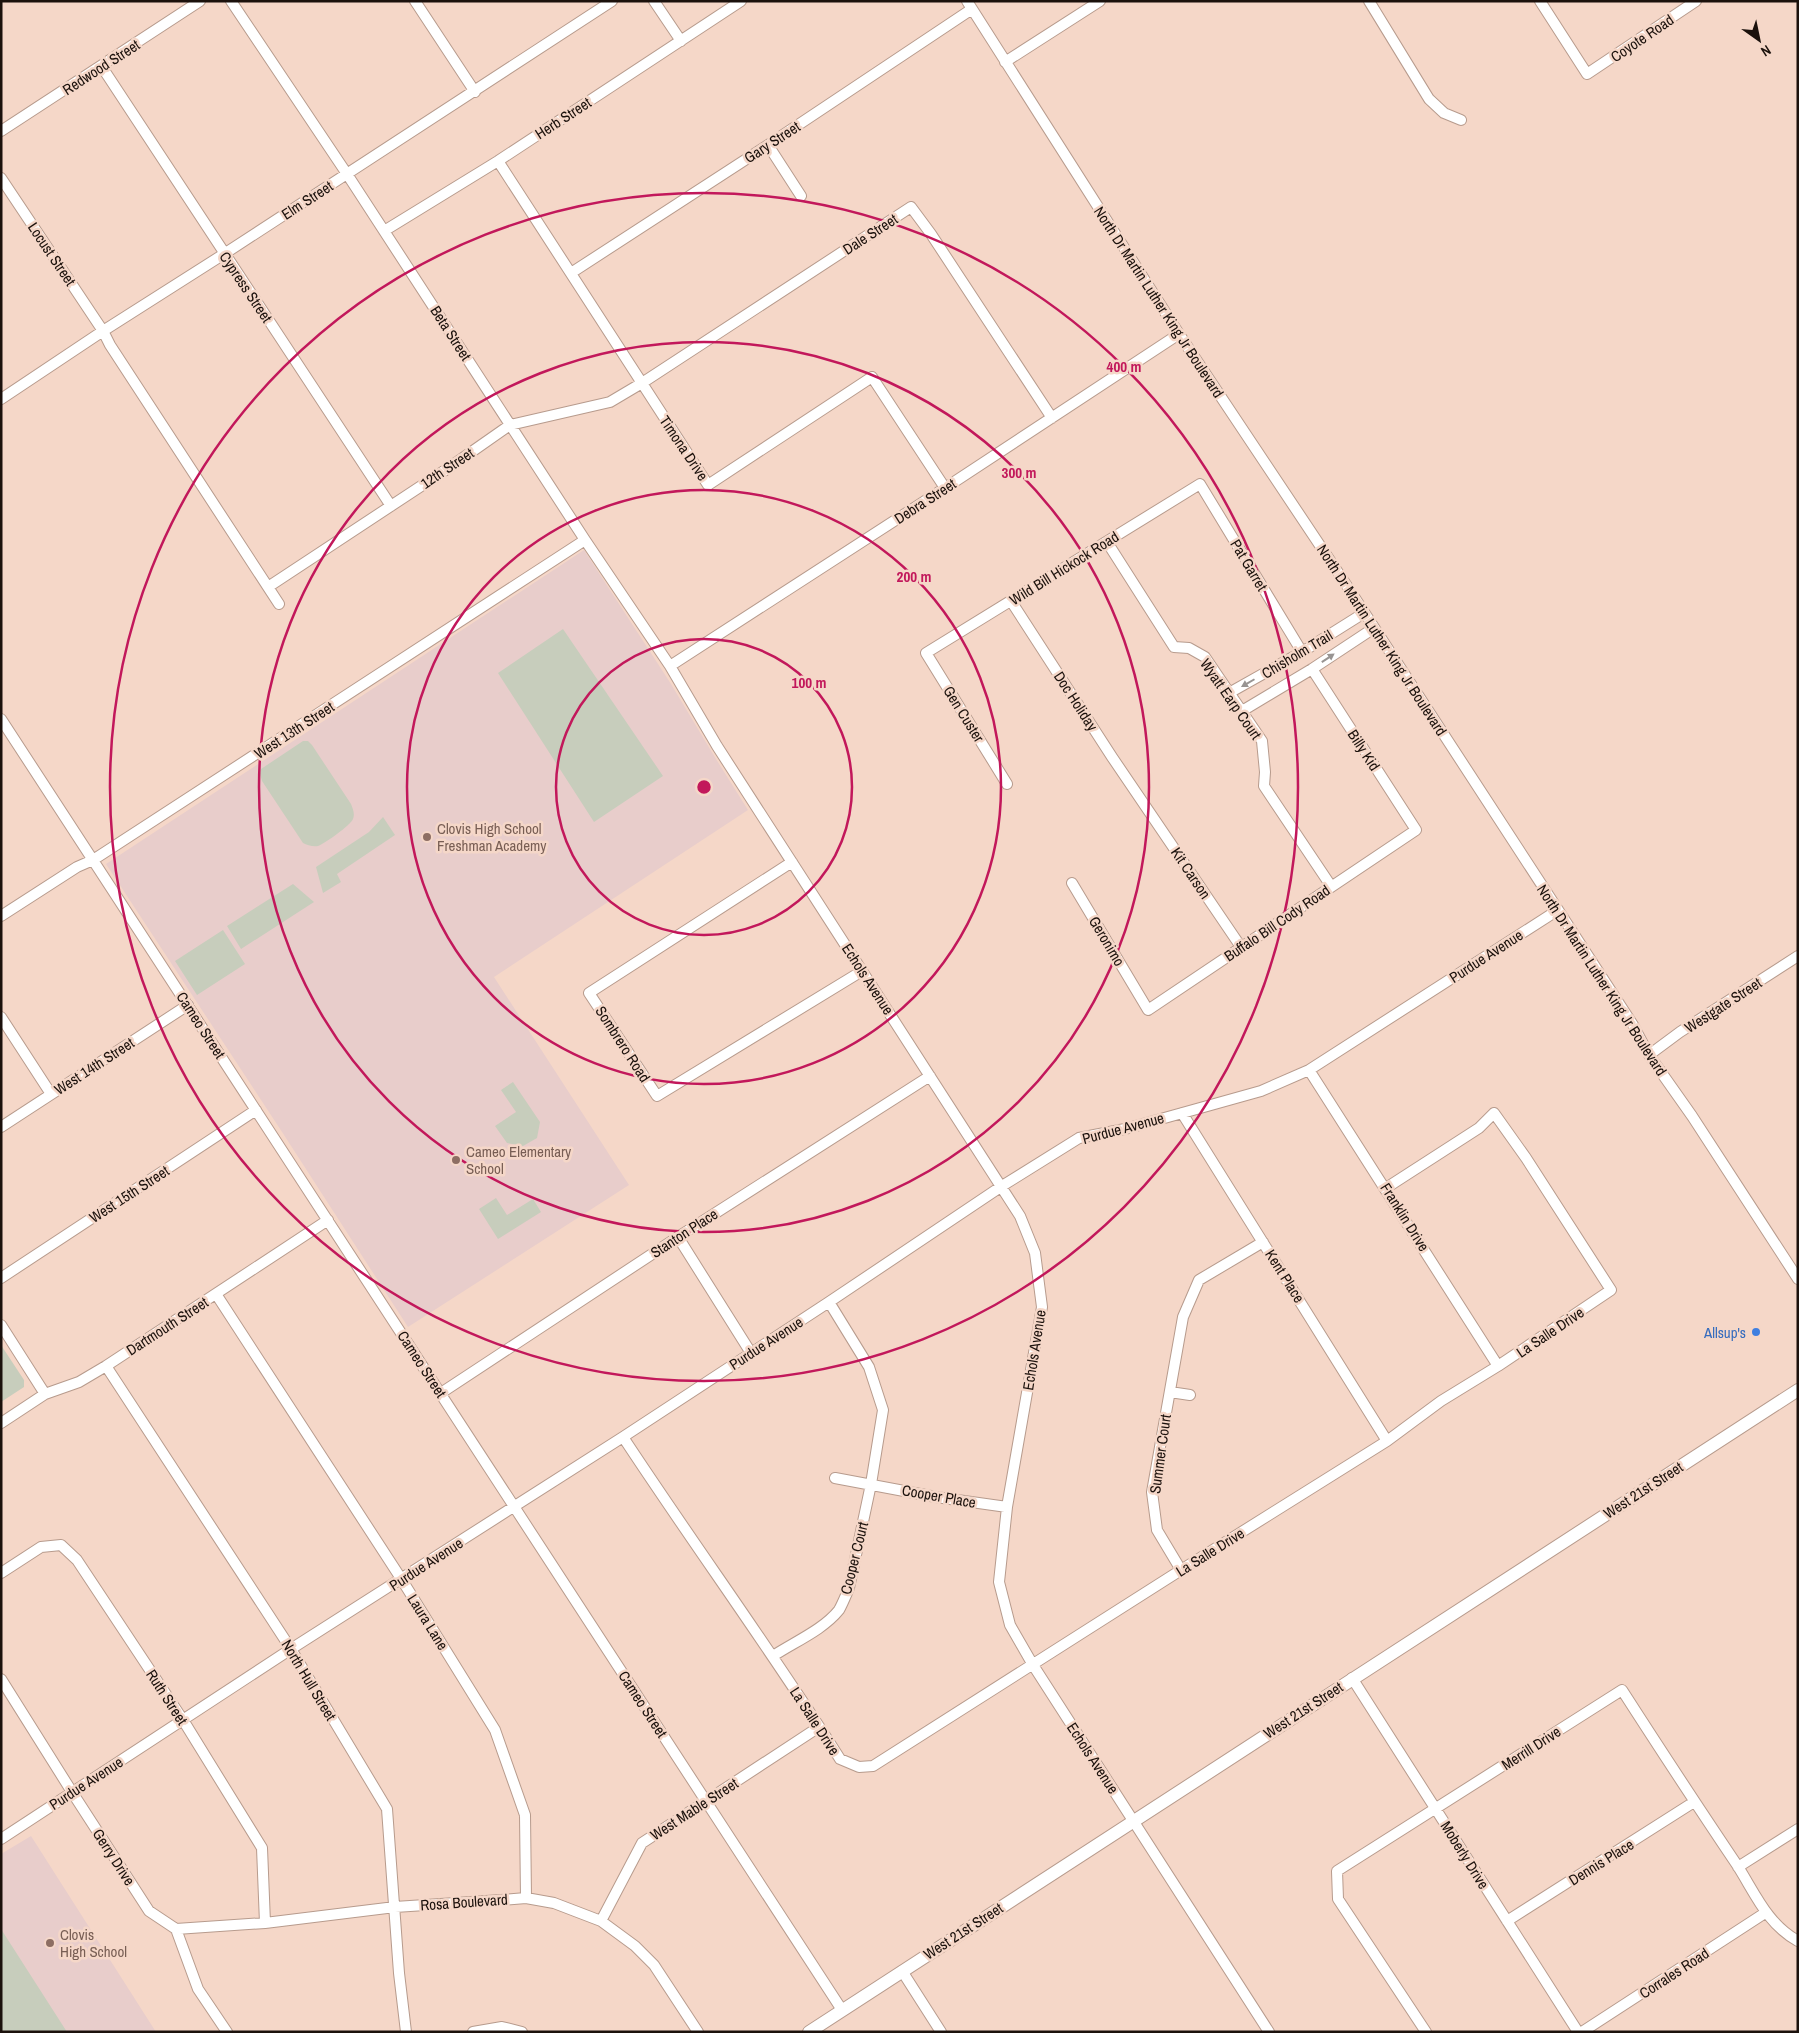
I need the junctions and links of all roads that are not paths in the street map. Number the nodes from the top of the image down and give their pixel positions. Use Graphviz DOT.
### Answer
graph roads {
  1 [pos="200,1"];
  2 [pos="231,1"];
  3 [pos="415,1"];
  4 [pos="612,1"];
  5 [pos="654,1"];
  6 [pos="740,1"];
  7 [pos="1100,1"];
  8 [pos="1368,1"];
  9 [pos="1540,1"];
  10 [pos="1696,1"];
  11 [pos="598,5"];
  12 [pos="969,5"];
  13 [pos="681,41"];
  14 [pos="1005,62"];
  15 [pos="102,67"];
  16 [pos="475,92"];
  17 [pos="1461,120"];
  18 [pos="1,131"];
  19 [pos="768,145"];
  20 [pos="498,161"];
  21 [pos="347,174"];
  22 [pos="1,178"];
  23 [pos="801,196"];
  24 [pos="384,231"];
  25 [pos="224,254"];
  26 [pos="571,273"];
  27 [pos="103,331"];
  28 [pos="1179,334"];
  29 [pos="642,384"];
  30 [pos="1,399"];
  31 [pos="1052,418"];
  32 [pos="510,425"];
  33 [pos="945,488"];
  34 [pos="1193,488"];
  35 [pos="391,506"];
  36 [pos="585,540"];
  37 [pos="1107,542"];
  38 [pos="268,587"];
  39 [pos="1011,601"];
  40 [pos="279,604"];
  41 [pos="1364,613"];
  42 [pos="1374,628"];
  43 [pos="935,648"];
  44 [pos="1302,652"];
  45 [pos="670,666"];
  46 [pos="1312,669"];
  47 [pos="1230,693"];
  48 [pos="1242,711"];
  49 [pos="1,719"];
  50 [pos="1007,784"];
  51 [pos="1142,800"];
  52 [pos="1416,830"];
  53 [pos="93,860"];
  54 [pos="792,862"];
  55 [pos="1072,883"];
  56 [pos="1331,886"];
  57 [pos="1558,910"];
  58 [pos="1,916"];
  59 [pos="1241,947"];
  60 [pos="1798,956"];
  61 [pos="862,970"];
  62 [pos="1142,1000"];
  63 [pos="188,1005"];
  64 [pos="1,1018"];
  65 [pos="1649,1055"];
  66 [pos="1309,1070"];
  67 [pos="930,1076"];
  68 [pos="51,1094"];
  69 [pos="256,1110"];
  70 [pos="1182,1113"];
  71 [pos="1,1127"];
  72 [pos="1002,1186"];
  73 [pos="1386,1188"];
  74 [pos="328,1220"];
  75 [pos="678,1238"];
  76 [pos="1263,1242"];
  77 [pos="1,1278"];
  78 [pos="1798,1279"];
  79 [pos="216,1294"];
  80 [pos="829,1302"];
  81 [pos="1,1325"];
  82 [pos="751,1353"];
  83 [pos="106,1366"];
  84 [pos="1498,1366"];
  85 [pos="1798,1390"];
  86 [pos="1170,1392"];
  87 [pos="441,1393"];
  88 [pos="45,1394"];
  89 [pos="1190,1395"];
  90 [pos="1,1423"];
  91 [pos="623,1437"];
  92 [pos="1387,1441"];
  93 [pos="835,1478"];
  94 [pos="871,1484"];
  95 [pos="514,1506"];
  96 [pos="1007,1507"];
  97 [pos="1181,1570"];
  98 [pos="1,1573"];
  99 [pos="402,1580"];
  100 [pos="291,1649"];
  101 [pos="773,1656"];
  102 [pos="1033,1665"];
  103 [pos="1352,1678"];
  104 [pos="1,1679"];
  105 [pos="183,1720"];
  106 [pos="820,1727"];
  107 [pos="72,1792"];
  108 [pos="706,1800"];
  109 [pos="1694,1802"];
  110 [pos="1436,1809"];
  111 [pos="1133,1821"];
  112 [pos="1798,1829"];
  113 [pos="1,1838"];
  114 [pos="1738,1867"];
  115 [pos="526,1898"];
  116 [pos="395,1907"];
  117 [pos="1765,1913"];
  118 [pos="601,1921"];
  119 [pos="1507,1921"];
  120 [pos="265,1922"];
  121 [pos="176,1929"];
  122 [pos="1798,1941"];
  123 [pos="902,1971"];
  124 [pos="842,2010"];
  125 [pos="227,2032"];
  126 [pos="406,2032"];
  127 [pos="473,2032"];
  128 [pos="522,2032"];
  129 [pos="698,2032"];
  130 [pos="809,2032"];
  131 [pos="941,2032"];
  132 [pos="1269,2032"];
  133 [pos="1426,2032"];
  134 [pos="1580,2032"];
  1 -- 15 [label="street, Redwood Street"];
  2 -- 21 [label="street, Beta Street"];
  3 -- 16 [label="street"];
  4 -- 11 [label="street, Elm Street"];
  5 -- 13 [label="street"];
  6 -- 13 [label="street, Herb Street"];
  7 -- 14 [label="street"];
  8 -- 17 [label="street"];
  9 -- 10 [label="street, Coyote Road"];
  11 -- 16 [label="street, Elm Street"];
  12 -- 14 [label="street, North Dr Martin Luther King Jr Boulevard"];
  12 -- 19 [label="street, Gary Street"];
  13 -- 20 [label="street, Herb Street"];
  14 -- 28 [label="street, North Dr Martin Luther King Jr Boulevard"];
  15 -- 18 [label="street, Redwood Street"];
  15 -- 25 [label="street, Cypress Street"];
  16 -- 21 [label="street, Elm Street"];
  19 -- 23 [label="street"];
  19 -- 26 [label="street, Gary Street"];
  20 -- 24 [label="street, Herb Street"];
  20 -- 26 [label="street, Timona Drive"];
  21 -- 24 [label="street, Beta Street"];
  21 -- 25 [label="street, Elm Street"];
  22 -- 27 [label="street, Locust Street"];
  24 -- 32 [label="street, Beta Street"];
  25 -- 27 [label="street, Elm Street"];
  25 -- 35 [label="street, Cypress Street"];
  26 -- 29 [label="street, Timona Drive"];
  27 -- 30 [label="street, Elm Street"];
  27 -- 38 [label="street, Locust Street"];
  28 -- 31 [label="street, Debra Street"];
  28 -- 41 [label="street, North Dr Martin Luther King Jr Boulevard"];
  29 -- 31 [label="street, Dale Street"];
  29 -- 32 [label="street, 12th Street"];
  29 -- 33 [label="street, Timona Drive"];
  31 -- 33 [label="street, Debra Street"];
  32 -- 35 [label="street, 12th Street"];
  32 -- 36 [label="street, Beta Street"];
  33 -- 45 [label="street, Debra Street"];
  34 -- 37 [label="street, Wild Bill Hickock Road"];
  34 -- 44 [label="street, Pat Garret"];
  35 -- 38 [label="street, 12th Street"];
  36 -- 45 [label="street, Beta Street"];
  36 -- 53 [label="street, West 13th Street"];
  37 -- 39 [label="street, Wild Bill Hickock Road"];
  37 -- 47 [label="street, Wyatt Earp Court"];
  38 -- 40 [label="street, Locust Street"];
  39 -- 43 [label="street, Wild Bill Hickock Road"];
  39 -- 51 [label="street, Doc Holiday"];
  41 -- 42 [label="street, North Dr Martin Luther King Jr Boulevard"];
  41 -- 44 [label="street, Chisholm Trail"];
  46 -- 42 [label="street, Chisholm Trail, one-way"];
  42 -- 57 [label="street, North Dr Martin Luther King Jr Boulevard"];
  43 -- 50 [label="street, Gen Custer"];
  44 -- 47 [label="street, Chisholm Trail, one-way"];
  45 -- 54 [label="street, Echols Avenue"];
  46 -- 48 [label="street, Chisholm Trail"];
  46 -- 52 [label="street, Billy Kid"];
  47 -- 48 [label="street, Wyatt Earp Court"];
  48 -- 56 [label="street, Wyatt Earp Court"];
  49 -- 53 [label="street, Cameo Street"];
  51 -- 59 [label="street, Kit Carson"];
  52 -- 56 [label="street, Buffalo Bill Cody Road"];
  53 -- 58 [label="street, West 13th Street"];
  53 -- 63 [label="street, Cameo Street"];
  54 -- 61 [label="street, Echols Avenue"];
  54 -- 61 [label="street, Sombrero Road"];
  55 -- 62 [label="street, Geronimo"];
  56 -- 59 [label="street, Buffalo Bill Cody Road"];
  57 -- 65 [label="street, North Dr Martin Luther King Jr Boulevard"];
  57 -- 66 [label="street, Purdue Avenue"];
  59 -- 62 [label="street, Buffalo Bill Cody Road"];
  60 -- 65 [label="street, Westgate Street"];
  61 -- 67 [label="street, Echols Avenue"];
  63 -- 68 [label="street, West 14th Street"];
  63 -- 69 [label="street, Cameo Street"];
  64 -- 68 [label="street"];
  65 -- 78 [label="street, North Dr Martin Luther King Jr Boulevard"];
  66 -- 70 [label="street, Purdue Avenue"];
  66 -- 73 [label="street, Franklin Drive"];
  67 -- 72 [label="street, Echols Avenue"];
  67 -- 75 [label="street, Stanton Place"];
  68 -- 71 [label="street, West 14th Street"];
  69 -- 74 [label="street, Cameo Street"];
  69 -- 77 [label="street, West 15th Street"];
  70 -- 72 [label="street, Purdue Avenue"];
  70 -- 76 [label="street, Kent Place"];
  72 -- 80 [label="street, Purdue Avenue"];
  72 -- 96 [label="street, Echols Avenue"];
  73 -- 84 [label="street, Franklin Drive"];
  73 -- 84 [label="street, La Salle Drive"];
  74 -- 79 [label="street, Dartmouth Street"];
  74 -- 87 [label="street, Cameo Street"];
  75 -- 82 [label="street"];
  75 -- 87 [label="street, Stanton Place"];
  76 -- 86 [label="street, Summer Court"];
  76 -- 92 [label="street, Kent Place"];
  79 -- 83 [label="street, Dartmouth Street"];
  79 -- 99 [label="street, Laura Lane"];
  80 -- 82 [label="street, Purdue Avenue"];
  80 -- 94 [label="street, Cooper Court"];
  81 -- 88 [label="street"];
  82 -- 91 [label="street, Purdue Avenue"];
  83 -- 88 [label="street, Dartmouth Street"];
  83 -- 100 [label="street, North Hull Street"];
  84 -- 92 [label="street, La Salle Drive"];
  85 -- 103 [label="main road, West 21st Street"];
  86 -- 89 [label="street"];
  86 -- 97 [label="street, Summer Court"];
  87 -- 95 [label="street, Cameo Street"];
  88 -- 90 [label="street, Dartmouth Street"];
  91 -- 95 [label="street, Purdue Avenue"];
  91 -- 101 [label="street, La Salle Drive"];
  92 -- 97 [label="street, La Salle Drive"];
  93 -- 94 [label="street"];
  94 -- 96 [label="street, Cooper Place"];
  94 -- 101 [label="street, Cooper Court"];
  95 -- 99 [label="street, Purdue Avenue"];
  95 -- 108 [label="street, Cameo Street"];
  96 -- 102 [label="street, Echols Avenue"];
  97 -- 102 [label="street, La Salle Drive"];
  98 -- 105 [label="street, Ruth Street"];
  99 -- 100 [label="street, Purdue Avenue"];
  99 -- 115 [label="street, Laura Lane"];
  100 -- 105 [label="street, Purdue Avenue"];
  100 -- 116 [label="street, North Hull Street"];
  101 -- 106 [label="street, La Salle Drive"];
  102 -- 106 [label="street, La Salle Drive"];
  102 -- 111 [label="street, Echols Avenue"];
  103 -- 110 [label="street, Moberly Drive"];
  103 -- 111 [label="main road, West 21st Street"];
  104 -- 107 [label="street, Gerry Drive"];
  105 -- 107 [label="street, Purdue Avenue"];
  105 -- 120 [label="street, Ruth Street"];
  106 -- 108 [label="street, West Mable Street"];
  107 -- 113 [label="street, Purdue Avenue"];
  107 -- 121 [label="street, Gerry Drive"];
  108 -- 118 [label="street, West Mable Street"];
  108 -- 124 [label="street, Cameo Street"];
  109 -- 110 [label="street, Merrill Drive"];
  109 -- 114 [label="street, Merrill Drive"];
  109 -- 119 [label="street, Dennis Place"];
  110 -- 119 [label="street, Moberly Drive"];
  110 -- 133 [label="street, Merrill Drive"];
  111 -- 123 [label="main road, West 21st Street"];
  111 -- 132 [label="street, Echols Avenue"];
  112 -- 114 [label="street"];
  114 -- 117 [label="street, Merrill Drive"];
  115 -- 116 [label="street, Rosa Boulevard"];
  115 -- 118 [label="street, Rosa Boulevard"];
  116 -- 120 [label="street, Rosa Boulevard"];
  116 -- 126 [label="street, North Hull Street"];
  117 -- 122 [label="street, Merrill Drive"];
  117 -- 134 [label="street, Corrales Road"];
  118 -- 129 [label="street, Rosa Boulevard"];
  119 -- 134 [label="street, Moberly Drive"];
  120 -- 121 [label="street, Rosa Boulevard"];
  121 -- 125 [label="street"];
  123 -- 124 [label="main road, West 21st Street"];
  123 -- 131 [label="street"];
  124 -- 130 [label="main road, West 21st Street"];
  127 -- 128 [label="street"];
}
